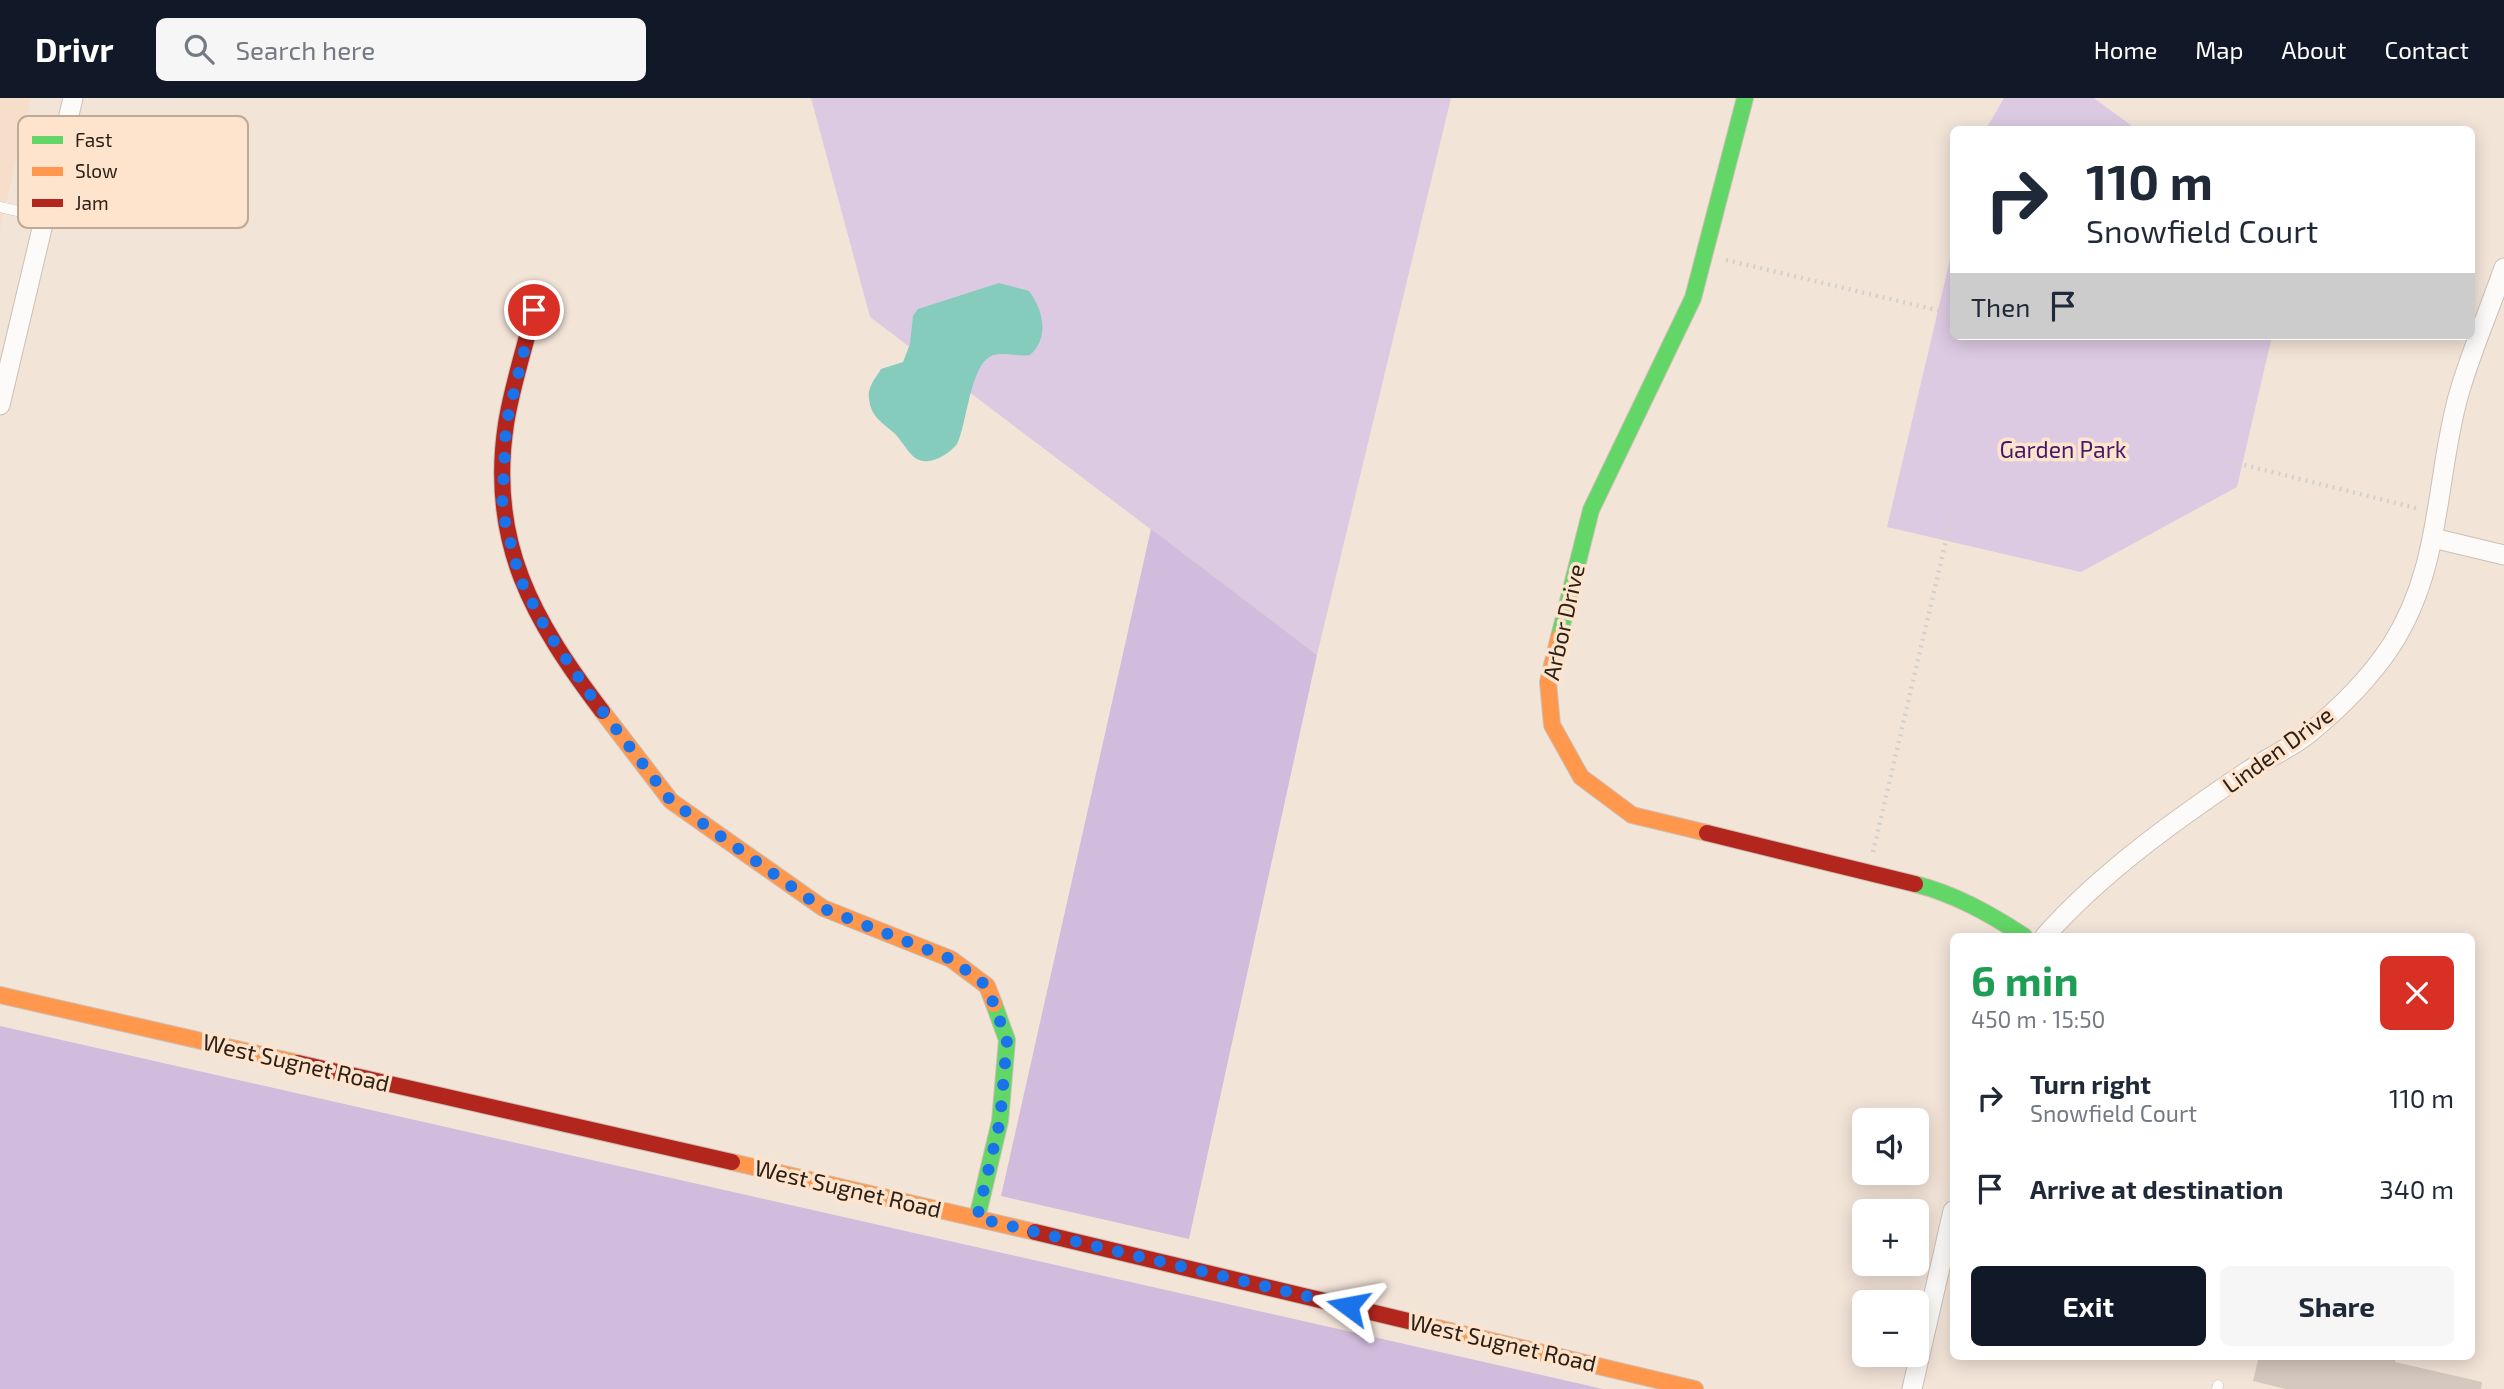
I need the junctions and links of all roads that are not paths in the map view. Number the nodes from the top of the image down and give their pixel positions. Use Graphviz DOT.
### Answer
graph roads {
  1 [pos="73,98"];
  2 [pos="1745,98"];
  3 [pos="69,116"];
  4 [pos="0,207"];
  5 [pos="18,211"];
  6 [pos="41,228"];
  7 [pos="2504,268"];
  8 [pos="534,310"];
  9 [pos="0,405"];
  10 [pos="2433,537"];
  11 [pos="2504,555"];
  12 [pos="2019,933"];
  13 [pos="2048,933"];
  14 [pos="0,995"];
  15 [pos="977,1218"];
  16 [pos="1950,1224"];
  17 [pos="1695,1389"];
  18 [pos="1912,1389"];
  1 -- 3 [label="street"];
  2 -- 12 [label="street, Arbor Drive"];
  4 -- 5 [label="lane"];
  6 -- 9 [label="street"];
  7 -- 10 [label="street, Linden Drive"];
  8 -- 15 [label="street"];
  10 -- 11 [label="street"];
  10 -- 13 [label="street, Linden Drive"];
  14 -- 15 [label="street, West Sugnet Road"];
  15 -- 17 [label="street, West Sugnet Road"];
  16 -- 18 [label="street"];
}
